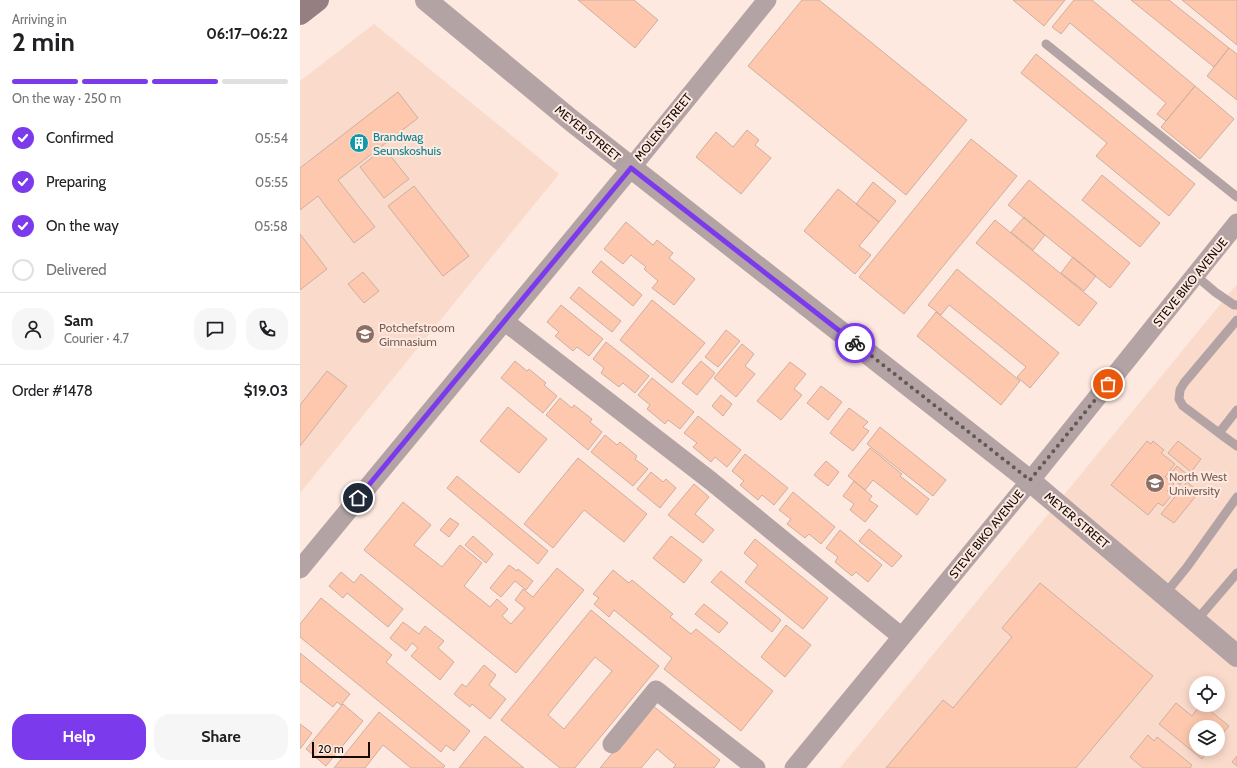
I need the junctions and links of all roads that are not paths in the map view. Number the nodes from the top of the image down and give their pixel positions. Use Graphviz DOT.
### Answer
graph roads {
  1 [pos="318,0"];
  2 [pos="426,0"];
  3 [pos="767,0"];
  4 [pos="300,14"];
  5 [pos="1046,44"];
  6 [pos="631,168"];
  7 [pos="1237,197"];
  8 [pos="1237,223"];
  9 [pos="1196,275"];
  10 [pos="1237,305"];
  11 [pos="1237,320"];
  12 [pos="504,321"];
  13 [pos="1237,410"];
  14 [pos="1219,433"];
  15 [pos="1237,446"];
  16 [pos="1030,480"];
  17 [pos="1237,497"];
  18 [pos="300,569"];
  19 [pos="1237,573"];
  20 [pos="1165,594"];
  21 [pos="1196,621"];
  22 [pos="902,637"];
  23 [pos="1237,656"];
  24 [pos="612,744"];
  25 [pos="756,768"];
  26 [pos="794,768"];
  1 -- 4 [label="main road"];
  2 -- 6 [label="street, MEYER STREET"];
  3 -- 6 [label="street, MOLEN STREET"];
  5 -- 7 [label="lane"];
  6 -- 12 [label="street, MOLEN STREET"];
  6 -- 16 [label="street, MEYER STREET"];
  8 -- 9 [label="street, STEVE BIKO AVENUE"];
  9 -- 10 [label="lane"];
  9 -- 16 [label="street, STEVE BIKO AVENUE"];
  11 -- 14 [label="lane"];
  12 -- 18 [label="street, MOLEN STREET"];
  12 -- 22 [label="street"];
  13 -- 14 [label="lane"];
  14 -- 15 [label="lane"];
  16 -- 20 [label="street, MEYER STREET"];
  16 -- 22 [label="street, STEVE BIKO AVENUE"];
  17 -- 20 [label="lane"];
  19 -- 21 [label="lane"];
  20 -- 21 [label="street, MEYER STREET"];
  21 -- 23 [label="street, MEYER STREET"];
  22 -- 26 [label="street, STEVE BIKO AVENUE"];
  24 -- 25 [label="street"];
}
